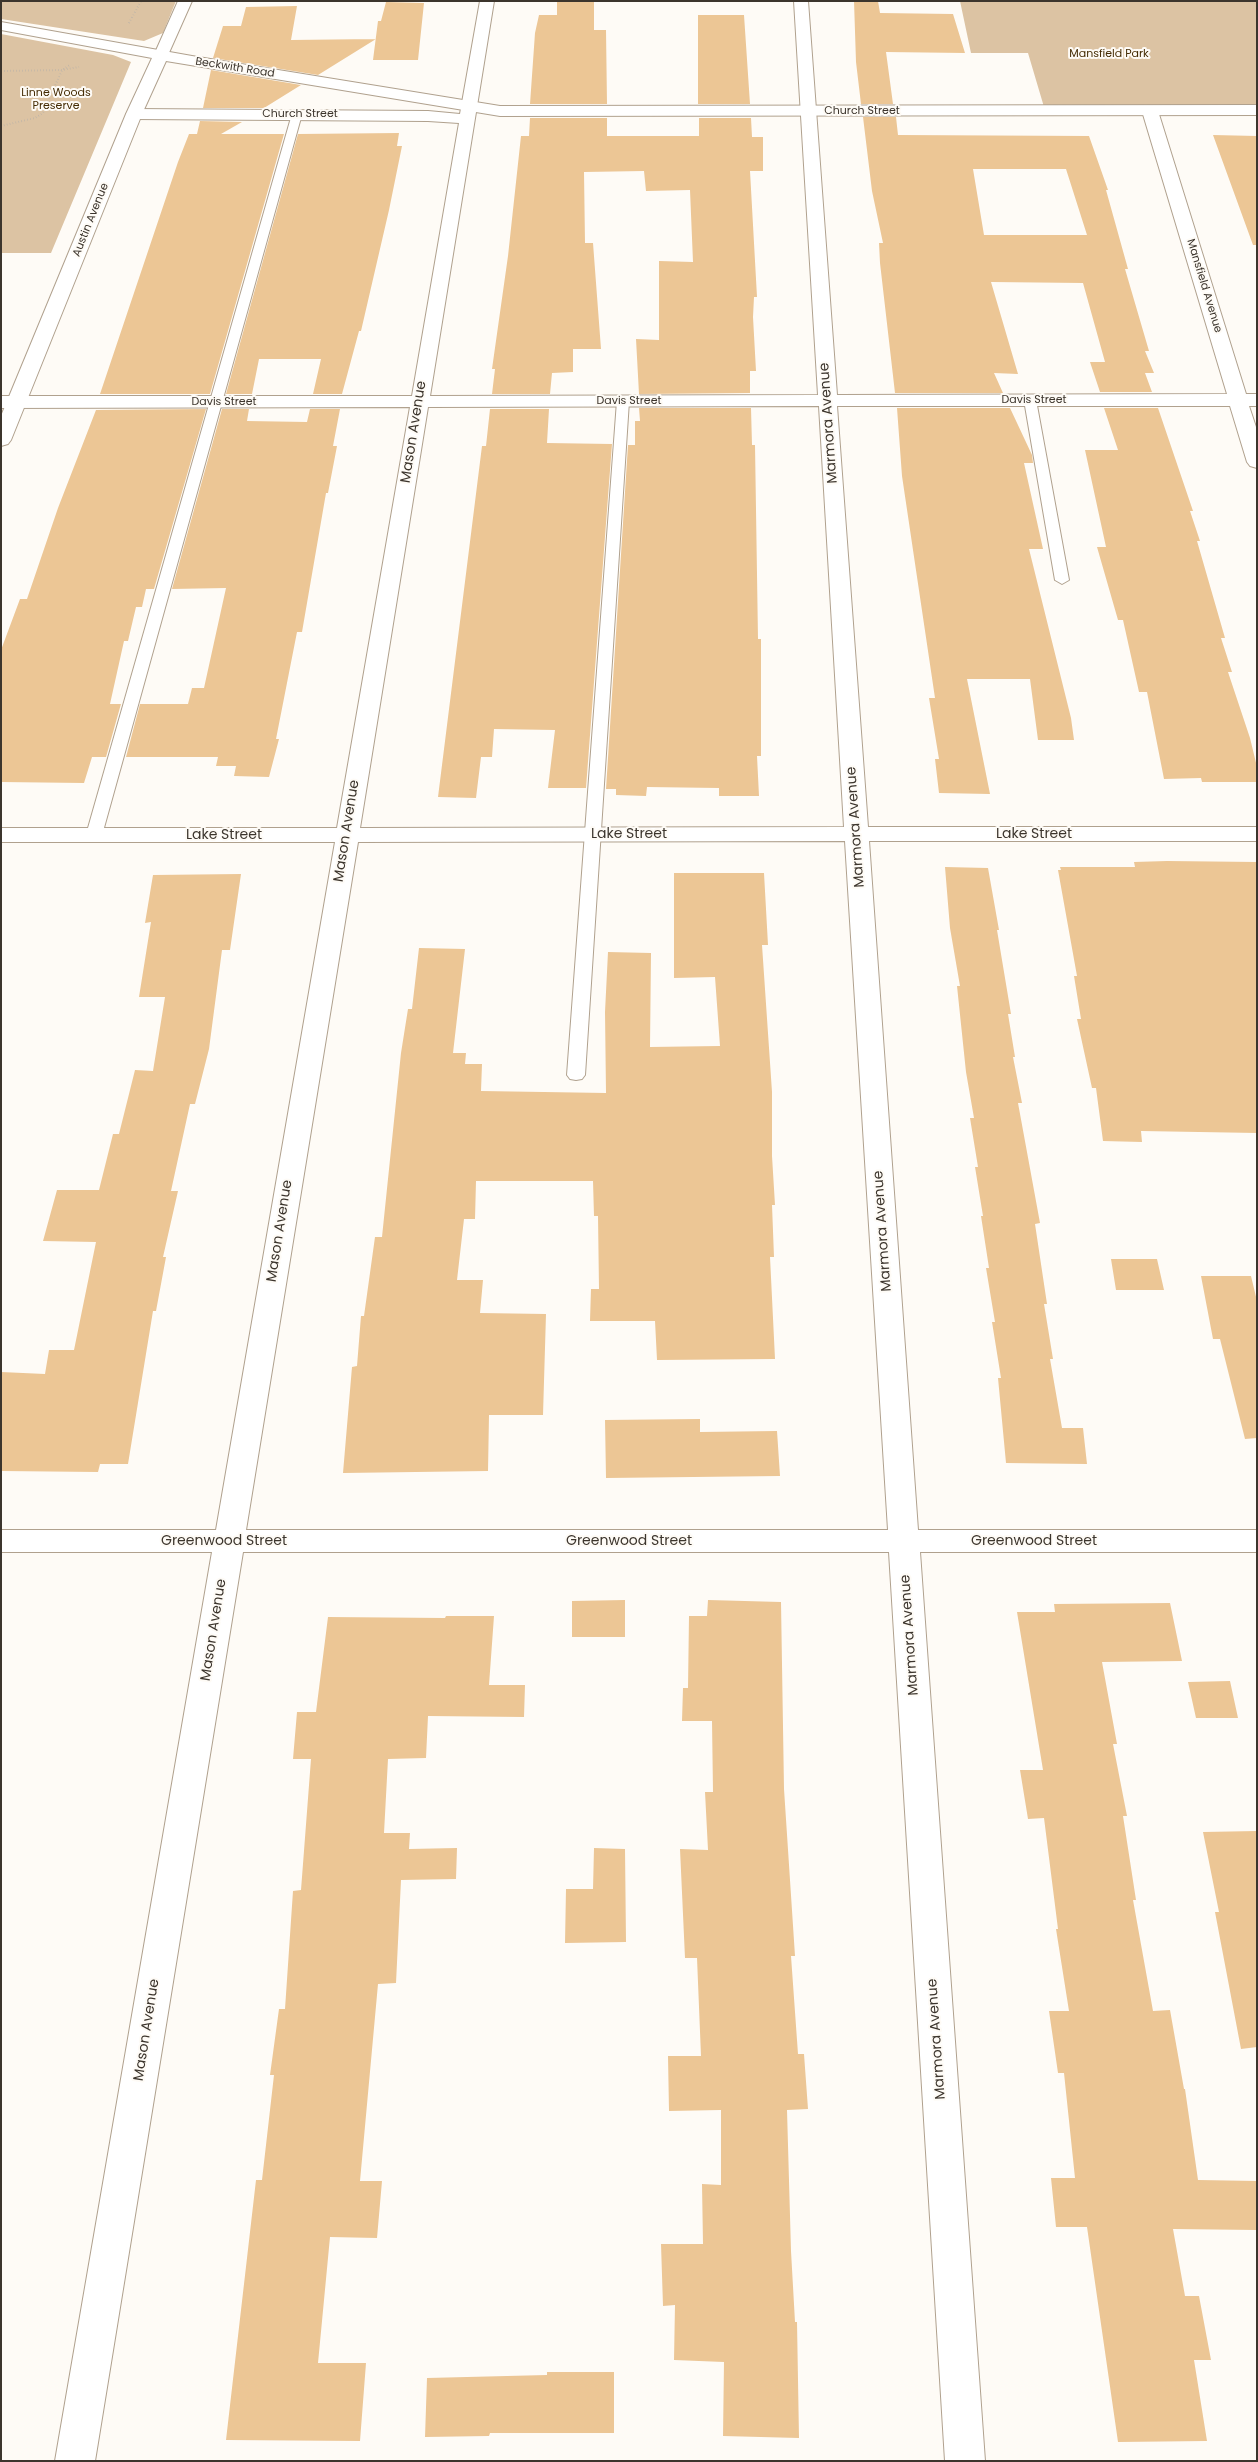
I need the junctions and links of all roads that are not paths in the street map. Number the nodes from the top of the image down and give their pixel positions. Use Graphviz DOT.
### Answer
graph roads {
  1 [pos="185,1"];
  2 [pos="487,1"];
  3 [pos="801,1"];
  4 [pos="1,26"];
  5 [pos="161,55"];
  6 [pos="1257,110"];
  7 [pos="808,111"];
  8 [pos="1150,111"];
  9 [pos="468,112"];
  10 [pos="134,114"];
  11 [pos="297,114"];
  12 [pos="1030,400"];
  13 [pos="1238,400"];
  14 [pos="1257,400"];
  15 [pos="623,401"];
  16 [pos="828,401"];
  17 [pos="9,402"];
  18 [pos="214,402"];
  19 [pos="419,402"];
  20 [pos="1,440"];
  21 [pos="1257,462"];
  22 [pos="1062,580"];
  23 [pos="593,834"];
  24 [pos="857,834"];
  25 [pos="1257,834"];
  26 [pos="1,835"];
  27 [pos="94,835"];
  28 [pos="347,835"];
  29 [pos="576,1075"];
  30 [pos="1,1541"];
  31 [pos="229,1541"];
  32 [pos="904,1541"];
  33 [pos="1257,1541"];
  34 [pos="75,2461"];
  35 [pos="965,2461"];
  1 -- 5 [label="street, Austin Avenue"];
  2 -- 9 [label="street, Mason Avenue"];
  3 -- 7 [label="street, Marmora Avenue"];
  4 -- 5 [label="street, Beckwith Road"];
  5 -- 9 [label="street, Beckwith Road"];
  5 -- 10 [label="street, Austin Avenue"];
  6 -- 8 [label="street, Church Street"];
  7 -- 8 [label="street, Church Street"];
  7 -- 9 [label="street, Church Street"];
  7 -- 16 [label="street, Marmora Avenue"];
  8 -- 13 [label="street, Mansfield Avenue"];
  9 -- 11 [label="street, Church Street"];
  9 -- 19 [label="street, Mason Avenue"];
  10 -- 11 [label="street, Church Street"];
  10 -- 17 [label="street, Austin Avenue"];
  11 -- 18 [label="lane"];
  12 -- 13 [label="street, Davis Street"];
  12 -- 16 [label="street, Davis Street"];
  12 -- 22 [label="lane"];
  13 -- 14 [label="street, Davis Street"];
  13 -- 21 [label="street, Mansfield Avenue"];
  15 -- 16 [label="street, Davis Street"];
  15 -- 19 [label="street, Davis Street"];
  15 -- 23 [label="lane"];
  16 -- 24 [label="street, Marmora Avenue"];
  17 -- 18 [label="street, Davis Street"];
  17 -- 20 [label="street, Austin Avenue"];
  18 -- 19 [label="street, Davis Street"];
  18 -- 27 [label="lane"];
  19 -- 28 [label="street, Mason Avenue"];
  23 -- 24 [label="street, Lake Street"];
  23 -- 28 [label="street, Lake Street"];
  23 -- 29 [label="lane"];
  24 -- 25 [label="street, Lake Street"];
  24 -- 32 [label="street, Marmora Avenue"];
  26 -- 27 [label="street, Lake Street"];
  27 -- 28 [label="street, Lake Street"];
  28 -- 31 [label="street, Mason Avenue"];
  30 -- 31 [label="street, Greenwood Street"];
  31 -- 32 [label="street, Greenwood Street"];
  31 -- 34 [label="street, Mason Avenue"];
  32 -- 33 [label="street, Greenwood Street"];
  32 -- 35 [label="street, Marmora Avenue"];
}
